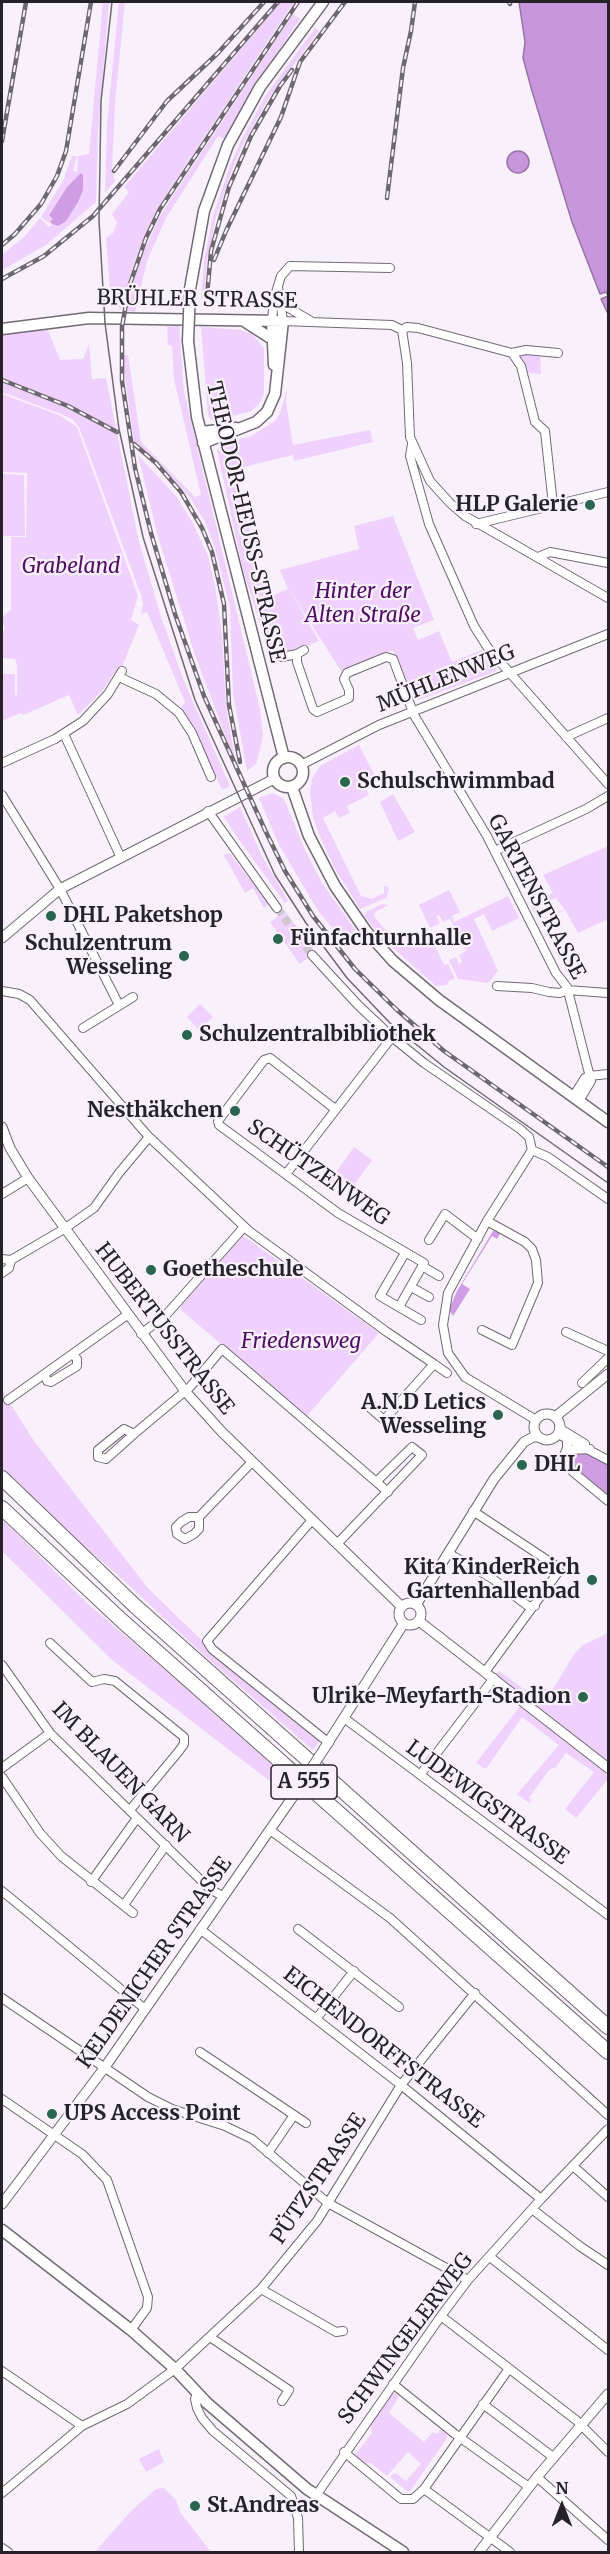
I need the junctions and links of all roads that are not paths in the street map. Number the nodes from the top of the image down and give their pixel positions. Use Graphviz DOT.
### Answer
graph roads {
  1 [pos="323,2"];
  2 [pos="390,268"];
  3 [pos="278,287"];
  4 [pos="282,304"];
  5 [pos="243,320"];
  6 [pos="278,321"];
  7 [pos="312,321"];
  8 [pos="2,329"];
  9 [pos="402,330"];
  10 [pos="272,339"];
  11 [pos="512,353"];
  12 [pos="558,353"];
  13 [pos="276,386"];
  14 [pos="202,437"];
  15 [pos="412,444"];
  16 [pos="430,481"];
  17 [pos="419,491"];
  18 [pos="609,492"];
  19 [pos="553,505"];
  20 [pos="476,524"];
  21 [pos="538,557"];
  22 [pos="609,563"];
  23 [pos="609,598"];
  24 [pos="609,634"];
  25 [pos="282,657"];
  26 [pos="509,673"];
  27 [pos="413,711"];
  28 [pos="609,718"];
  29 [pos="64,734"];
  30 [pos="566,737"];
  31 [pos="284,758"];
  32 [pos="2,763"];
  33 [pos="301,765"];
  34 [pos="211,777"];
  35 [pos="274,779"];
  36 [pos="609,784"];
  37 [pos="292,787"];
  38 [pos="2,795"];
  39 [pos="609,796"];
  40 [pos="208,812"];
  41 [pos="495,851"];
  42 [pos="121,858"];
  43 [pos="60,889"];
  44 [pos="277,908"];
  45 [pos="14,927"];
  46 [pos="2,933"];
  47 [pos="2,938"];
  48 [pos="312,955"];
  49 [pos="497,986"];
  50 [pos="567,990"];
  51 [pos="2,992"];
  52 [pos="609,993"];
  53 [pos="133,997"];
  54 [pos="119,1005"];
  55 [pos="83,1028"];
  56 [pos="392,1037"];
  57 [pos="609,1074"];
  58 [pos="589,1076"];
  59 [pos="576,1099"];
  60 [pos="335,1109"];
  61 [pos="609,1122"];
  62 [pos="2,1128"];
  63 [pos="149,1137"];
  64 [pos="532,1150"];
  65 [pos="286,1174"];
  66 [pos="28,1178"];
  67 [pos="2,1194"];
  68 [pos="609,1199"];
  69 [pos="487,1221"];
  70 [pos="244,1227"];
  71 [pos="64,1229"];
  72 [pos="478,1239"];
  73 [pos="429,1240"];
  74 [pos="405,1253"];
  75 [pos="2,1259"];
  76 [pos="11,1260"];
  77 [pos="423,1266"];
  78 [pos="2,1274"];
  79 [pos="439,1276"];
  80 [pos="411,1287"];
  81 [pos="429,1297"];
  82 [pos="399,1307"];
  83 [pos="127,1315"];
  84 [pos="421,1320"];
  85 [pos="482,1330"];
  86 [pos="566,1332"];
  87 [pos="141,1334"];
  88 [pos="609,1351"];
  89 [pos="609,1358"];
  90 [pos="434,1364"];
  91 [pos="447,1373"];
  92 [pos="609,1374"];
  93 [pos="582,1383"];
  94 [pos="185,1391"];
  95 [pos="8,1400"];
  96 [pos="369,1407"];
  97 [pos="555,1417"];
  98 [pos="536,1429"];
  99 [pos="558,1431"];
  100 [pos="135,1434"];
  101 [pos="567,1439"];
  102 [pos="590,1449"];
  103 [pos="607,1456"];
  104 [pos="562,1460"];
  105 [pos="252,1462"];
  106 [pos="2,1478"];
  107 [pos="377,1481"];
  108 [pos="388,1492"];
  109 [pos="609,1501"];
  110 [pos="2,1508"];
  111 [pos="473,1511"];
  112 [pos="199,1517"];
  113 [pos="312,1520"];
  114 [pos="337,1544"];
  115 [pos="448,1553"];
  116 [pos="416,1605"];
  117 [pos="535,1606"];
  118 [pos="402,1607"];
  119 [pos="419,1621"];
  120 [pos="404,1623"];
  121 [pos="50,1643"];
  122 [pos="2,1665"];
  123 [pos="485,1672"];
  124 [pos="494,1678"];
  125 [pos="344,1718"];
  126 [pos="50,1733"];
  127 [pos="328,1743"];
  128 [pos="2,1768"];
  129 [pos="609,1768"];
  130 [pos="420,1775"];
  131 [pos="2,1777"];
  132 [pos="130,1810"];
  133 [pos="137,1818"];
  134 [pos="270,1830"];
  135 [pos="166,1845"];
  136 [pos="91,1882"];
  137 [pos="2,1891"];
  138 [pos="223,1896"];
  139 [pos="124,1905"];
  140 [pos="133,1913"];
  141 [pos="609,1915"];
  142 [pos="200,1929"];
  143 [pos="298,1929"];
  144 [pos="354,1971"];
  145 [pos="475,1993"];
  146 [pos="2,1998"];
  147 [pos="399,2007"];
  148 [pos="145,2009"];
  149 [pos="316,2019"];
  150 [pos="609,2027"];
  151 [pos="200,2052"];
  152 [pos="609,2052"];
  153 [pos="105,2067"];
  154 [pos="401,2085"];
  155 [pos="2,2099"];
  156 [pos="294,2115"];
  157 [pos="609,2115"];
  158 [pos="306,2123"];
  159 [pos="609,2129"];
  160 [pos="55,2134"];
  161 [pos="268,2153"];
  162 [pos="573,2166"];
  163 [pos="609,2197"];
  164 [pos="541,2199"];
  165 [pos="328,2203"];
  166 [pos="2,2204"];
  167 [pos="532,2209"];
  168 [pos="2,2230"];
  169 [pos="490,2257"];
  170 [pos="609,2265"];
  171 [pos="468,2280"];
  172 [pos="261,2289"];
  173 [pos="441,2316"];
  174 [pos="131,2330"];
  175 [pos="343,2331"];
  176 [pos="210,2337"];
  177 [pos="609,2350"];
  178 [pos="175,2369"];
  179 [pos="508,2370"];
  180 [pos="2,2371"];
  181 [pos="393,2384"];
  182 [pos="198,2393"];
  183 [pos="609,2394"];
  184 [pos="282,2401"];
  185 [pos="483,2404"];
  186 [pos="581,2425"];
  187 [pos="82,2426"];
  188 [pos="460,2437"];
  189 [pos="344,2452"];
  190 [pos="609,2452"];
  191 [pos="553,2457"];
  192 [pos="537,2476"];
  193 [pos="529,2487"];
  194 [pos="424,2489"];
  195 [pos="2,2493"];
  196 [pos="315,2497"];
  197 [pos="489,2538"];
  198 [pos="609,2540"];
  199 [pos="2,2548"];
  200 [pos="8,2553"];
  201 [pos="299,2553"];
  202 [pos="394,2553"];
  203 [pos="403,2553"];
  204 [pos="479,2553"];
  205 [pos="510,2553"];
  1 -- 14 [label="main road, THEODOR-HEUSS-STRASSE, bridge"];
  2 -- 3 [label="street"];
  3 -- 4 [label="street"];
  3 -- 6 [label="street"];
  4 -- 6 [label="street"];
  4 -- 7 [label="street"];
  5 -- 6 [label="main road, BRÜHLER STRASSE"];
  5 -- 8 [label="main road, BRÜHLER STRASSE"];
  5 -- 10 [label="main road"];
  6 -- 7 [label="street, BRÜHLER STRASSE"];
  6 -- 10 [label="main road"];
  6 -- 13 [label="main road"];
  7 -- 9 [label="street, BRÜHLER STRASSE"];
  9 -- 11 [label="street"];
  9 -- 15 [label="street"];
  10 -- 13 [label="main road"];
  11 -- 12 [label="street"];
  11 -- 19 [label="street"];
  13 -- 14 [label="main road"];
  14 -- 31 [label="main road, THEODOR-HEUSS-STRASSE"];
  15 -- 16 [label="street"];
  15 -- 17 [label="street"];
  16 -- 17 [label="street"];
  16 -- 20 [label="street"];
  17 -- 26 [label="street"];
  18 -- 19 [label="street"];
  19 -- 20 [label="street"];
  20 -- 21 [label="street"];
  21 -- 22 [label="street"];
  21 -- 23 [label="street"];
  24 -- 26 [label="street, MÜHLENWEG"];
  25 -- 27 [label="street, GARTENSTRASSE"];
  26 -- 27 [label="street, MÜHLENWEG"];
  26 -- 30 [label="street"];
  27 -- 33 [label="street, MÜHLENWEG"];
  27 -- 41 [label="street, GARTENSTRASSE"];
  28 -- 30 [label="street"];
  29 -- 32 [label="street"];
  29 -- 34 [label="street"];
  29 -- 42 [label="street"];
  30 -- 36 [label="street"];
  31 -- 33 [label="main road"];
  31 -- 35 [label="main road"];
  33 -- 37 [label="main road"];
  35 -- 37 [label="main road"];
  35 -- 40 [label="street"];
  37 -- 59 [label="main road"];
  38 -- 43 [label="street"];
  39 -- 41 [label="street"];
  40 -- 42 [label="street"];
  40 -- 44 [label="street"];
  41 -- 50 [label="street, GARTENSTRASSE"];
  42 -- 43 [label="street"];
  43 -- 45 [label="street"];
  43 -- 54 [label="street"];
  45 -- 46 [label="street"];
  45 -- 47 [label="street"];
  48 -- 56 [label="street"];
  49 -- 50 [label="street"];
  50 -- 52 [label="street"];
  50 -- 58 [label="street, GARTENSTRASSE"];
  51 -- 63 [label="street"];
  53 -- 54 [label="street"];
  54 -- 55 [label="street"];
  56 -- 60 [label="street"];
  56 -- 64 [label="street"];
  57 -- 58 [label="street"];
  58 -- 59 [label="street"];
  59 -- 61 [label="main road"];
  60 -- 65 [label="street"];
  60 -- 65 [label="street, SCHÜTZENWEG"];
  62 -- 66 [label="street, HUBERTUSSTRASSE"];
  63 -- 70 [label="street"];
  63 -- 71 [label="street"];
  64 -- 68 [label="street"];
  64 -- 69 [label="street"];
  65 -- 74 [label="street, SCHÜTZENWEG"];
  66 -- 67 [label="street"];
  66 -- 71 [label="street, HUBERTUSSTRASSE"];
  69 -- 72 [label="street"];
  69 -- 85 [label="street"];
  70 -- 87 [label="street"];
  70 -- 90 [label="street"];
  71 -- 76 [label="street"];
  71 -- 83 [label="street, HUBERTUSSTRASSE"];
  72 -- 73 [label="street"];
  72 -- 98 [label="street"];
  74 -- 77 [label="street, SCHÜTZENWEG"];
  74 -- 82 [label="street"];
  75 -- 76 [label="street"];
  76 -- 78 [label="street"];
  77 -- 79 [label="street, SCHÜTZENWEG"];
  77 -- 80 [label="street"];
  80 -- 81 [label="street"];
  80 -- 82 [label="street"];
  82 -- 84 [label="street"];
  83 -- 87 [label="street, HUBERTUSSTRASSE"];
  83 -- 95 [label="street"];
  86 -- 88 [label="street"];
  87 -- 94 [label="street, HUBERTUSSTRASSE"];
  89 -- 93 [label="street"];
  90 -- 91 [label="street"];
  90 -- 96 [label="street"];
  92 -- 97 [label="street"];
  94 -- 100 [label="street"];
  94 -- 105 [label="street, HUBERTUSSTRASSE"];
  94 -- 107 [label="street"];
  97 -- 98 [label="street"];
  97 -- 99 [label="street"];
  98 -- 99 [label="street"];
  98 -- 111 [label="street"];
  99 -- 101 [label="street"];
  99 -- 102 [label="street"];
  100 -- 100 [label="street"];
  101 -- 102 [label="street"];
  101 -- 104 [label="street"];
  102 -- 103 [label="street"];
  102 -- 109 [label="street"];
  105 -- 112 [label="street"];
  105 -- 113 [label="street, HUBERTUSSTRASSE"];
  106 -- 150 [label="highway, A 555"];
  107 -- 108 [label="street"];
  107 -- 108 [label="street"];
  108 -- 114 [label="street"];
  110 -- 152 [label="highway, A 555"];
  111 -- 115 [label="street"];
  111 -- 117 [label="street"];
  113 -- 114 [label="street, HUBERTUSSTRASSE"];
  113 -- 127 [label="street"];
  114 -- 118 [label="street, HUBERTUSSTRASSE"];
  115 -- 116 [label="street"];
  115 -- 117 [label="street"];
  116 -- 118 [label="street"];
  116 -- 119 [label="street"];
  117 -- 123 [label="street"];
  118 -- 120 [label="street"];
  119 -- 120 [label="street"];
  119 -- 123 [label="street"];
  120 -- 125 [label="street, KELDENICHER STRASSE"];
  121 -- 132 [label="street"];
  122 -- 126 [label="street, IM BLAUEN GARN"];
  123 -- 124 [label="street"];
  124 -- 129 [label="street"];
  124 -- 130 [label="street"];
  125 -- 127 [label="street, KELDENICHER STRASSE"];
  125 -- 130 [label="street, LUDEWIGSTRASSE"];
  126 -- 128 [label="street"];
  126 -- 132 [label="street, IM BLAUEN GARN"];
  127 -- 134 [label="street, KELDENICHER STRASSE, bridge"];
  130 -- 141 [label="street, LUDEWIGSTRASSE"];
  131 -- 136 [label="street"];
  132 -- 133 [label="street, IM BLAUEN GARN"];
  133 -- 135 [label="street, IM BLAUEN GARN"];
  133 -- 136 [label="street"];
  134 -- 138 [label="street, KELDENICHER STRASSE"];
  134 -- 145 [label="street"];
  135 -- 138 [label="street, IM BLAUEN GARN"];
  135 -- 139 [label="street"];
  136 -- 139 [label="street"];
  137 -- 148 [label="street"];
  138 -- 142 [label="street, KELDENICHER STRASSE"];
  139 -- 140 [label="street"];
  142 -- 148 [label="street, KELDENICHER STRASSE"];
  142 -- 149 [label="street, EICHENDORFFSTRASSE"];
  143 -- 144 [label="street"];
  144 -- 147 [label="street"];
  144 -- 149 [label="street"];
  145 -- 154 [label="street, PÜTZSTRASSE"];
  145 -- 157 [label="street"];
  146 -- 153 [label="street"];
  148 -- 153 [label="street, KELDENICHER STRASSE"];
  149 -- 154 [label="street, EICHENDORFFSTRASSE"];
  151 -- 156 [label="street"];
  153 -- 160 [label="street, KELDENICHER STRASSE"];
  153 -- 161 [label="street"];
  154 -- 164 [label="street, EICHENDORFFSTRASSE"];
  154 -- 165 [label="street, PÜTZSTRASSE"];
  155 -- 160 [label="street"];
  156 -- 158 [label="street"];
  156 -- 161 [label="street"];
  159 -- 162 [label="street, SCHWINGELERWEG"];
  160 -- 166 [label="street, KELDENICHER STRASSE"];
  160 -- 174 [label="street"];
  161 -- 165 [label="street"];
  162 -- 163 [label="street"];
  162 -- 164 [label="street, SCHWINGELERWEG"];
  164 -- 167 [label="street, SCHWINGELERWEG"];
  165 -- 171 [label="street"];
  165 -- 172 [label="street, PÜTZSTRASSE"];
  167 -- 169 [label="street, SCHWINGELERWEG"];
  167 -- 170 [label="street"];
  168 -- 174 [label="main road"];
  169 -- 171 [label="street, SCHWINGELERWEG"];
  169 -- 177 [label="street"];
  171 -- 173 [label="street, SCHWINGELERWEG"];
  172 -- 175 [label="street"];
  172 -- 176 [label="street, PÜTZSTRASSE"];
  173 -- 179 [label="street"];
  173 -- 181 [label="street, SCHWINGELERWEG"];
  174 -- 178 [label="main road"];
  176 -- 178 [label="street, PÜTZSTRASSE"];
  176 -- 184 [label="street"];
  178 -- 182 [label="main road"];
  178 -- 187 [label="street, PÜTZSTRASSE"];
  179 -- 185 [label="street"];
  179 -- 186 [label="street"];
  180 -- 187 [label="street"];
  181 -- 188 [label="street"];
  181 -- 189 [label="street, SCHWINGELERWEG"];
  182 -- 196 [label="main road"];
  182 -- 201 [label="street"];
  183 -- 186 [label="street"];
  185 -- 188 [label="street"];
  185 -- 191 [label="street"];
  186 -- 190 [label="street"];
  186 -- 191 [label="street"];
  187 -- 195 [label="street, PÜTZSTRASSE"];
  188 -- 193 [label="street"];
  188 -- 194 [label="street"];
  189 -- 194 [label="street"];
  189 -- 196 [label="street, SCHWINGELERWEG"];
  191 -- 192 [label="street"];
  192 -- 193 [label="street"];
  192 -- 198 [label="street"];
  193 -- 197 [label="street"];
  194 -- 197 [label="street"];
  196 -- 202 [label="main road"];
  196 -- 203 [label="main road"];
  197 -- 204 [label="street"];
  197 -- 205 [label="street"];
  199 -- 200 [label="street"];
}
